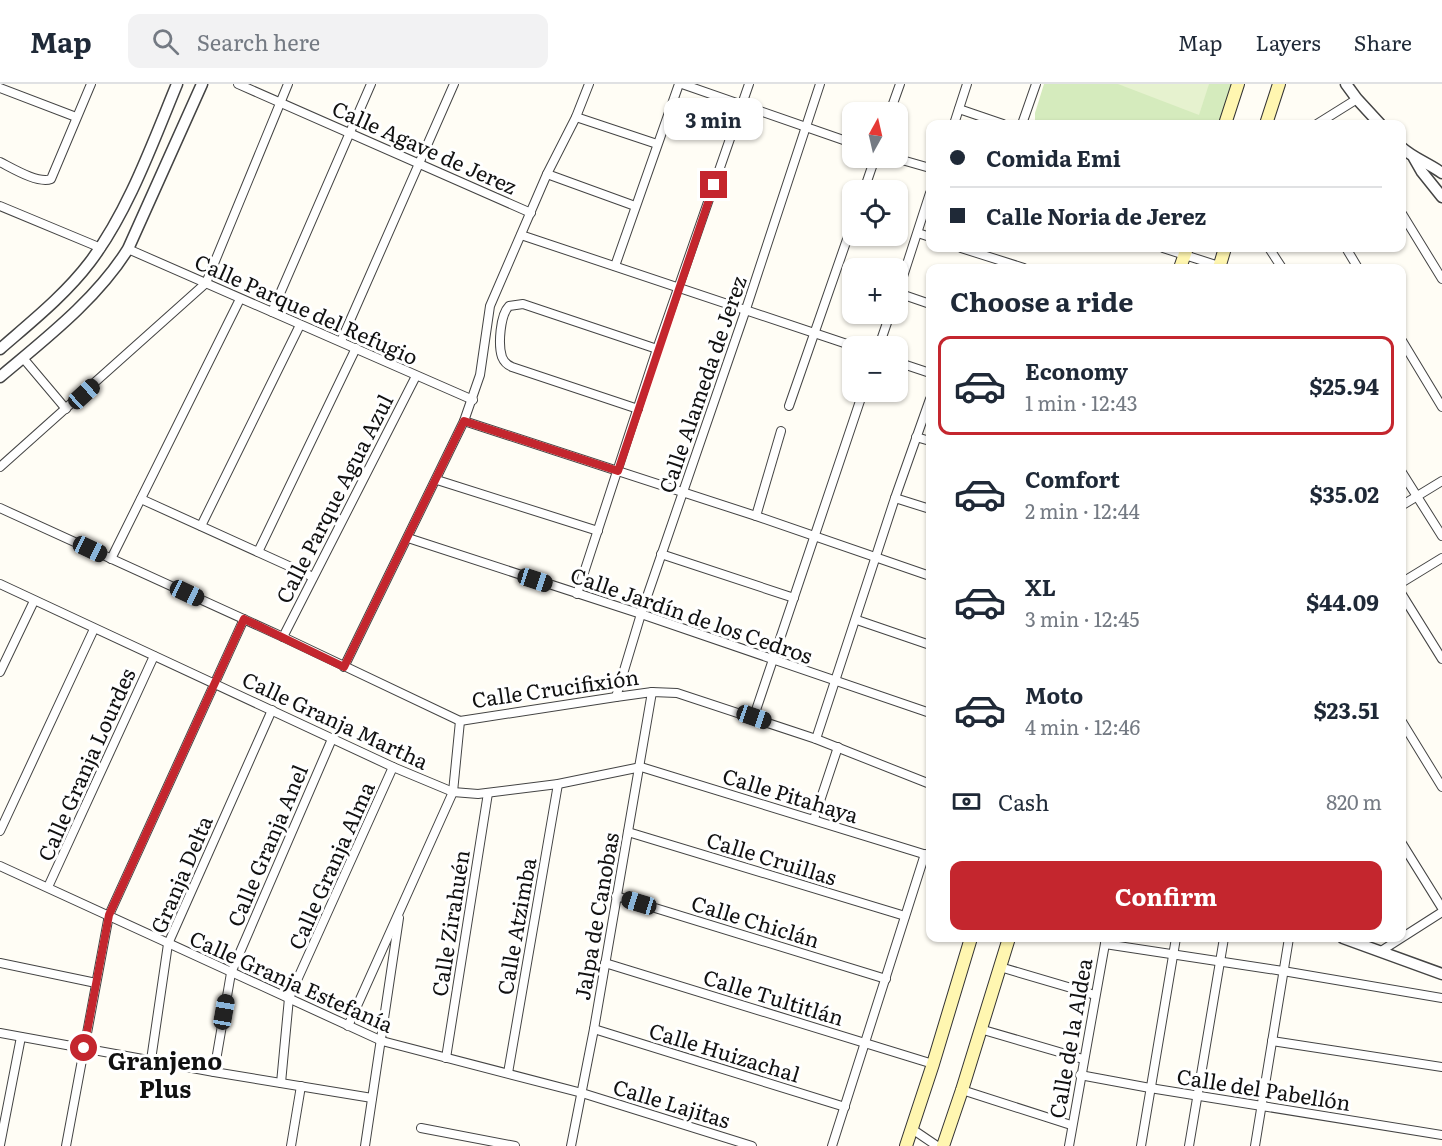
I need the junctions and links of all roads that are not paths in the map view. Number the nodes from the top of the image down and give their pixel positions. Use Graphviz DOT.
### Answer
graph roads {
  1 [pos="91,84"];
  2 [pos="177,84"];
  3 [pos="202,84"];
  4 [pos="238,84"];
  5 [pos="288,84"];
  6 [pos="371,84"];
  7 [pos="454,84"];
  8 [pos="590,84"];
  9 [pos="680,84"];
  10 [pos="749,84"];
  11 [pos="820,84"];
  12 [pos="900,84"];
  13 [pos="967,84"];
  14 [pos="1036,84"];
  15 [pos="1238,84"];
  16 [pos="1279,84"];
  17 [pos="1346,84"];
  18 [pos="0,88"];
  19 [pos="1357,99"];
  20 [pos="280,102"];
  21 [pos="894,102"];
  22 [pos="742,104"];
  23 [pos="959,109"];
  24 [pos="76,117"];
  25 [pos="576,117"];
  26 [pos="955,120"];
  27 [pos="991,120"];
  28 [pos="1023,120"];
  29 [pos="1226,120"];
  30 [pos="1267,120"];
  31 [pos="1323,120"];
  32 [pos="1376,120"];
  33 [pos="806,127"];
  34 [pos="349,133"];
  35 [pos="842,140"];
  36 [pos="657,144"];
  37 [pos="1406,151"];
  38 [pos="1414,158"];
  39 [pos="0,162"];
  40 [pos="908,162"];
  41 [pos="419,164"];
  42 [pos="926,167"];
  43 [pos="1442,173"];
  44 [pos="547,174"];
  45 [pos="1442,197"];
  46 [pos="0,206"];
  47 [pos="635,206"];
  48 [pos="926,206"];
  49 [pos="531,213"];
  50 [pos="1406,220"];
  51 [pos="918,233"];
  52 [pos="521,235"];
  53 [pos="926,236"];
  54 [pos="845,246"];
  55 [pos="100,248"];
  56 [pos="128,249"];
  57 [pos="974,252"];
  58 [pos="1188,252"];
  59 [pos="908,262"];
  60 [pos="1011,264"];
  61 [pos="1213,264"];
  62 [pos="615,266"];
  63 [pos="1442,279"];
  64 [pos="206,283"];
  65 [pos="679,287"];
  66 [pos="908,297"];
  67 [pos="240,299"];
  68 [pos="926,303"];
  69 [pos="746,309"];
  70 [pos="272,312"];
  71 [pos="300,325"];
  72 [pos="815,334"];
  73 [pos="341,341"];
  74 [pos="842,343"];
  75 [pos="1406,347"];
  76 [pos="356,348"];
  77 [pos="0,349"];
  78 [pos="657,349"];
  79 [pos="23,358"];
  80 [pos="908,366"];
  81 [pos="926,372"];
  82 [pos="416,376"];
  83 [pos="0,377"];
  84 [pos="472,400"];
  85 [pos="860,402"];
  86 [pos="789,406"];
  87 [pos="1442,407"];
  88 [pos="66,409"];
  89 [pos="638,409"];
  90 [pos="926,410"];
  91 [pos="464,421"];
  92 [pos="781,431"];
  93 [pos="916,437"];
  94 [pos="926,440"];
  95 [pos="0,467"];
  96 [pos="618,471"];
  97 [pos="1406,479"];
  98 [pos="437,480"];
  99 [pos="1442,481"];
  100 [pos="682,492"];
  101 [pos="1417,497"];
  102 [pos="895,498"];
  103 [pos="141,499"];
  104 [pos="1406,503"];
  105 [pos="926,508"];
  106 [pos="1,511"];
  107 [pos="756,516"];
  108 [pos="201,526"];
  109 [pos="598,531"];
  110 [pos="1442,537"];
  111 [pos="408,538"];
  112 [pos="814,538"];
  113 [pos="258,552"];
  114 [pos="662,554"];
  115 [pos="876,558"];
  116 [pos="1442,558"];
  117 [pos="111,559"];
  118 [pos="926,575"];
  119 [pos="313,577"];
  120 [pos="1406,580"];
  121 [pos="0,584"];
  122 [pos="577,594"];
  123 [pos="794,598"];
  124 [pos="34,601"];
  125 [pos="1406,601"];
  126 [pos="640,614"];
  127 [pos="244,619"];
  128 [pos="857,620"];
  129 [pos="93,629"];
  130 [pos="283,637"];
  131 [pos="926,644"];
  132 [pos="154,656"];
  133 [pos="1442,659"];
  134 [pos="774,660"];
  135 [pos="344,667"];
  136 [pos="0,672"];
  137 [pos="835,681"];
  138 [pos="214,682"];
  139 [pos="652,692"];
  140 [pos="616,697"];
  141 [pos="272,710"];
  142 [pos="926,712"];
  143 [pos="754,717"];
  144 [pos="460,721"];
  145 [pos="1406,728"];
  146 [pos="332,739"];
  147 [pos="816,739"];
  148 [pos="838,747"];
  149 [pos="393,767"];
  150 [pos="641,767"];
  151 [pos="926,782"];
  152 [pos="558,784"];
  153 [pos="1442,787"];
  154 [pos="453,792"];
  155 [pos="488,793"];
  156 [pos="814,819"];
  157 [pos="0,831"];
  158 [pos="628,832"];
  159 [pos="1406,850"];
  160 [pos="926,854"];
  161 [pos="926,860"];
  162 [pos="0,866"];
  163 [pos="48,888"];
  164 [pos="616,896"];
  165 [pos="400,907"];
  166 [pos="1442,910"];
  167 [pos="109,915"];
  168 [pos="905,916"];
  169 [pos="1406,934"];
  170 [pos="970,942"];
  171 [pos="1008,942"];
  172 [pos="1105,942"];
  173 [pos="1110,942"];
  174 [pos="1175,942"];
  175 [pos="1223,942"];
  176 [pos="1288,942"];
  177 [pos="1355,942"];
  178 [pos="1394,942"];
  179 [pos="168,944"];
  180 [pos="1381,951"];
  181 [pos="1173,954"];
  182 [pos="1220,961"];
  183 [pos="0,963"];
  184 [pos="605,963"];
  185 [pos="1000,967"];
  186 [pos="1283,971"];
  187 [pos="231,973"];
  188 [pos="1442,974"];
  189 [pos="886,979"];
  190 [pos="96,982"];
  191 [pos="1095,995"];
  192 [pos="290,998"];
  193 [pos="1442,998"];
  194 [pos="348,1026"];
  195 [pos="594,1029"];
  196 [pos="980,1029"];
  197 [pos="0,1033"];
  198 [pos="21,1037"];
  199 [pos="382,1041"];
  200 [pos="1272,1041"];
  201 [pos="866,1044"];
  202 [pos="84,1048"];
  203 [pos="446,1058"];
  204 [pos="1083,1059"];
  205 [pos="151,1060"];
  206 [pos="933,1064"];
  207 [pos="1442,1067"];
  208 [pos="214,1072"];
  209 [pos="508,1073"];
  210 [pos="1080,1075"];
  211 [pos="281,1083"];
  212 [pos="301,1086"];
  213 [pos="1150,1088"];
  214 [pos="962,1090"];
  215 [pos="582,1093"];
  216 [pos="1197,1096"];
  217 [pos="372,1098"];
  218 [pos="1262,1106"];
  219 [pos="845,1107"];
  220 [pos="1071,1125"];
  221 [pos="421,1128"];
  222 [pos="912,1129"];
  223 [pos="1442,1135"];
  224 [pos="0,1145"];
  225 [pos="66,1146"];
  226 [pos="291,1146"];
  227 [pos="365,1146"];
  228 [pos="515,1146"];
  229 [pos="571,1146"];
  230 [pos="752,1146"];
  231 [pos="832,1146"];
  232 [pos="906,1146"];
  233 [pos="937,1146"];
  234 [pos="943,1146"];
  235 [pos="1068,1146"];
  236 [pos="1141,1146"];
  237 [pos="1189,1146"];
  238 [pos="1255,1146"];
  1 -- 24 [label="street"];
  2 -- 55 [label="street"];
  3 -- 56 [label="street"];
  4 -- 20 [label="street, Calle Agave de Jerez"];
  5 -- 20 [label="street"];
  6 -- 34 [label="street"];
  7 -- 41 [label="street"];
  8 -- 25 [label="street"];
  9 -- 22 [label="street"];
  9 -- 36 [label="street"];
  10 -- 22 [label="street"];
  11 -- 33 [label="street, Calle Alameda de Jerez"];
  12 -- 21 [label="street"];
  13 -- 23 [label="street"];
  14 -- 28 [label="street"];
  15 -- 29 [label="main road"];
  16 -- 30 [label="main road"];
  17 -- 19 [label="street"];
  18 -- 24 [label="street"];
  19 -- 31 [label="street"];
  19 -- 32 [label="street"];
  20 -- 34 [label="street, Calle Agave de Jerez"];
  20 -- 64 [label="street"];
  22 -- 33 [label="street"];
  22 -- 65 [label="street"];
  23 -- 26 [label="street"];
  23 -- 27 [label="street"];
  24 -- 39 [label="street"];
  25 -- 36 [label="street"];
  25 -- 44 [label="street"];
  33 -- 35 [label="street"];
  33 -- 69 [label="street, Calle Alameda de Jerez"];
  34 -- 41 [label="street, Calle Agave de Jerez"];
  34 -- 70 [label="street"];
  36 -- 47 [label="street"];
  37 -- 38 [label="street"];
  38 -- 43 [label="street"];
  38 -- 45 [label="street"];
  40 -- 42 [label="street"];
  41 -- 49 [label="street, Calle Agave de Jerez"];
  41 -- 73 [label="street"];
  44 -- 47 [label="street"];
  44 -- 49 [label="street"];
  46 -- 55 [label="street"];
  47 -- 62 [label="street"];
  48 -- 51 [label="street"];
  49 -- 52 [label="street"];
  50 -- 63 [label="street"];
  51 -- 53 [label="street"];
  51 -- 59 [label="street"];
  52 -- 62 [label="street"];
  52 -- 84 [label="street"];
  54 -- 72 [label="street"];
  55 -- 77 [label="street"];
  56 -- 64 [label="street, Calle Parque del Refugio"];
  56 -- 79 [label="street"];
  57 -- 60 [label="street"];
  58 -- 61 [label="street"];
  62 -- 65 [label="street"];
  64 -- 67 [label="street, Calle Parque del Refugio"];
  64 -- 88 [label="street"];
  65 -- 69 [label="street"];
  65 -- 78 [label="street"];
  66 -- 68 [label="street"];
  67 -- 70 [label="street, Calle Parque del Refugio"];
  67 -- 103 [label="street"];
  69 -- 72 [label="street"];
  69 -- 100 [label="street, Calle Alameda de Jerez"];
  70 -- 71 [label="street, Calle Parque del Refugio"];
  71 -- 73 [label="street, Calle Parque del Refugio"];
  71 -- 108 [label="street"];
  72 -- 74 [label="street"];
  72 -- 86 [label="street"];
  73 -- 76 [label="street, Calle Parque del Refugio"];
  75 -- 87 [label="street"];
  76 -- 82 [label="street, Calle Parque del Refugio"];
  76 -- 113 [label="street"];
  78 -- 89 [label="street"];
  78 -- 89 [label="street"];
  79 -- 83 [label="street"];
  79 -- 88 [label="street"];
  80 -- 81 [label="street"];
  82 -- 84 [label="street, Calle Parque del Refugio"];
  82 -- 119 [label="street, Calle Parque Agua Azul"];
  84 -- 91 [label="street"];
  85 -- 112 [label="street"];
  88 -- 95 [label="street"];
  89 -- 96 [label="street"];
  90 -- 93 [label="street"];
  91 -- 96 [label="street"];
  91 -- 98 [label="street"];
  92 -- 107 [label="street"];
  93 -- 94 [label="street"];
  93 -- 102 [label="street"];
  96 -- 100 [label="street"];
  96 -- 109 [label="street"];
  97 -- 101 [label="street"];
  98 -- 109 [label="street"];
  98 -- 111 [label="street"];
  99 -- 101 [label="street"];
  100 -- 107 [label="street"];
  100 -- 114 [label="street, Calle Alameda de Jerez"];
  101 -- 104 [label="street"];
  101 -- 110 [label="street"];
  102 -- 105 [label="street"];
  102 -- 115 [label="street"];
  103 -- 108 [label="street"];
  103 -- 117 [label="street"];
  106 -- 117 [label="street, Calle Crucifixión"];
  107 -- 112 [label="street"];
  108 -- 113 [label="street"];
  109 -- 122 [label="street"];
  111 -- 122 [label="street, Calle Jardín de los Cedros"];
  111 -- 135 [label="street"];
  112 -- 115 [label="street"];
  112 -- 123 [label="street"];
  113 -- 119 [label="street"];
  114 -- 123 [label="street"];
  114 -- 126 [label="street, Calle Alameda de Jerez"];
  115 -- 118 [label="street"];
  115 -- 128 [label="street"];
  116 -- 120 [label="street"];
  117 -- 127 [label="street, Calle Crucifixión"];
  119 -- 130 [label="street, Calle Parque Agua Azul"];
  121 -- 124 [label="street, Calle Granja Martha"];
  122 -- 126 [label="street, Calle Jardín de los Cedros"];
  123 -- 134 [label="street"];
  124 -- 129 [label="street, Calle Granja Martha"];
  124 -- 136 [label="street"];
  125 -- 133 [label="street"];
  126 -- 134 [label="street, Calle Jardín de los Cedros"];
  126 -- 140 [label="street, Calle Alameda de Jerez"];
  127 -- 130 [label="street, Calle Crucifixión"];
  127 -- 138 [label="street"];
  128 -- 131 [label="street"];
  128 -- 137 [label="street"];
  129 -- 132 [label="street, Calle Granja Martha"];
  129 -- 157 [label="street"];
  130 -- 135 [label="street, Calle Crucifixión"];
  132 -- 138 [label="street, Calle Granja Martha"];
  132 -- 163 [label="street, Calle Granja Lourdes"];
  134 -- 137 [label="street, Calle Jardín de los Cedros"];
  134 -- 143 [label="street"];
  135 -- 144 [label="street, Calle Crucifixión"];
  137 -- 142 [label="street, Calle Jardín de los Cedros"];
  137 -- 147 [label="street"];
  138 -- 141 [label="street, Calle Granja Martha"];
  138 -- 167 [label="street"];
  139 -- 140 [label="street, Calle Crucifixión"];
  139 -- 143 [label="street, Calle Crucifixión"];
  139 -- 150 [label="street, Jalpa de Canobas"];
  140 -- 144 [label="street, Calle Crucifixión"];
  141 -- 146 [label="street, Calle Granja Martha"];
  141 -- 179 [label="street, Granja Delta"];
  143 -- 147 [label="street, Calle Crucifixión"];
  144 -- 154 [label="street"];
  145 -- 153 [label="street"];
  146 -- 149 [label="street, Calle Granja Martha"];
  146 -- 187 [label="street, Calle Granja Anel"];
  147 -- 148 [label="street, Calle Crucifixión"];
  148 -- 151 [label="street, Calle Crucifixión"];
  148 -- 156 [label="street"];
  149 -- 154 [label="street, Calle Granja Martha"];
  149 -- 192 [label="street, Calle Granja Alma"];
  150 -- 152 [label="street, Calle Granja Martha"];
  150 -- 156 [label="street, Calle Pitahaya"];
  150 -- 158 [label="street, Jalpa de Canobas"];
  152 -- 155 [label="street, Calle Granja Martha"];
  152 -- 209 [label="street, Calle Atzimba"];
  154 -- 155 [label="street, Calle Granja Martha"];
  154 -- 165 [label="street"];
  155 -- 203 [label="street, Calle Zirahuén"];
  156 -- 160 [label="street, Calle Pitahaya"];
  158 -- 164 [label="street, Jalpa de Canobas"];
  158 -- 168 [label="street, Calle Cruillas"];
  159 -- 166 [label="street"];
  161 -- 168 [label="street"];
  162 -- 163 [label="street, Calle Granja Estefanía"];
  163 -- 167 [label="street, Calle Granja Estefanía"];
  164 -- 184 [label="street, Jalpa de Canobas"];
  164 -- 189 [label="street, Calle Chiclán"];
  165 -- 194 [label="street"];
  165 -- 199 [label="street"];
  166 -- 169 [label="street"];
  167 -- 179 [label="street, Calle Granja Estefanía"];
  167 -- 190 [label="street"];
  168 -- 189 [label="street"];
  170 -- 206 [label="main road"];
  171 -- 185 [label="main road"];
  172 -- 191 [label="street, Calle de la Aldea"];
  173 -- 181 [label="street"];
  174 -- 181 [label="street"];
  175 -- 182 [label="street"];
  176 -- 186 [label="street"];
  177 -- 180 [label="street"];
  178 -- 180 [label="street"];
  179 -- 187 [label="street, Calle Granja Estefanía"];
  179 -- 205 [label="street, Granja Delta"];
  180 -- 188 [label="street"];
  181 -- 182 [label="street"];
  181 -- 213 [label="street"];
  182 -- 186 [label="street"];
  182 -- 216 [label="street"];
  183 -- 190 [label="street"];
  184 -- 195 [label="street, Jalpa de Canobas"];
  184 -- 201 [label="street, Calle Tultitlán"];
  185 -- 191 [label="street"];
  185 -- 196 [label="main road"];
  186 -- 193 [label="street"];
  186 -- 200 [label="street"];
  187 -- 192 [label="street, Calle Granja Estefanía"];
  187 -- 208 [label="street, Calle Granja Anel"];
  189 -- 201 [label="street"];
  190 -- 202 [label="street"];
  191 -- 204 [label="street, Calle de la Aldea"];
  192 -- 194 [label="street, Calle Granja Estefanía"];
  192 -- 211 [label="street, Calle Granja Alma"];
  194 -- 199 [label="street, Calle Granja Estefanía"];
  195 -- 215 [label="street, Jalpa de Canobas"];
  195 -- 219 [label="street, Calle Huizachal"];
  196 -- 204 [label="street"];
  196 -- 214 [label="main road"];
  197 -- 198 [label="street"];
  198 -- 202 [label="street"];
  198 -- 224 [label="street"];
  199 -- 203 [label="street, Calle Granja Estefanía"];
  199 -- 217 [label="street"];
  200 -- 207 [label="street"];
  200 -- 218 [label="street"];
  201 -- 206 [label="street, Calle Tultitlán"];
  201 -- 219 [label="street"];
  202 -- 205 [label="street"];
  202 -- 225 [label="street"];
  203 -- 209 [label="street, Calle Granja Estefanía"];
  204 -- 210 [label="street, Calle de la Aldea"];
  205 -- 208 [label="street"];
  206 -- 222 [label="main road"];
  208 -- 211 [label="street"];
  209 -- 215 [label="street, Calle Granja Estefanía"];
  210 -- 213 [label="street, Calle del Pabellón"];
  210 -- 220 [label="street, Calle de la Aldea"];
  211 -- 212 [label="street"];
  212 -- 217 [label="street"];
  212 -- 226 [label="street"];
  213 -- 216 [label="street, Calle del Pabellón"];
  213 -- 236 [label="street"];
  214 -- 220 [label="street"];
  214 -- 234 [label="main road"];
  215 -- 229 [label="street, Jalpa de Canobas"];
  215 -- 230 [label="street, Calle Lajitas"];
  216 -- 218 [label="street, Calle del Pabellón"];
  216 -- 237 [label="street"];
  217 -- 227 [label="street"];
  218 -- 223 [label="street, Calle del Pabellón"];
  218 -- 238 [label="street"];
  219 -- 231 [label="street"];
  220 -- 235 [label="street, Calle de la Aldea"];
  221 -- 228 [label="street"];
  222 -- 232 [label="main road"];
  222 -- 233 [label="street"];
}
